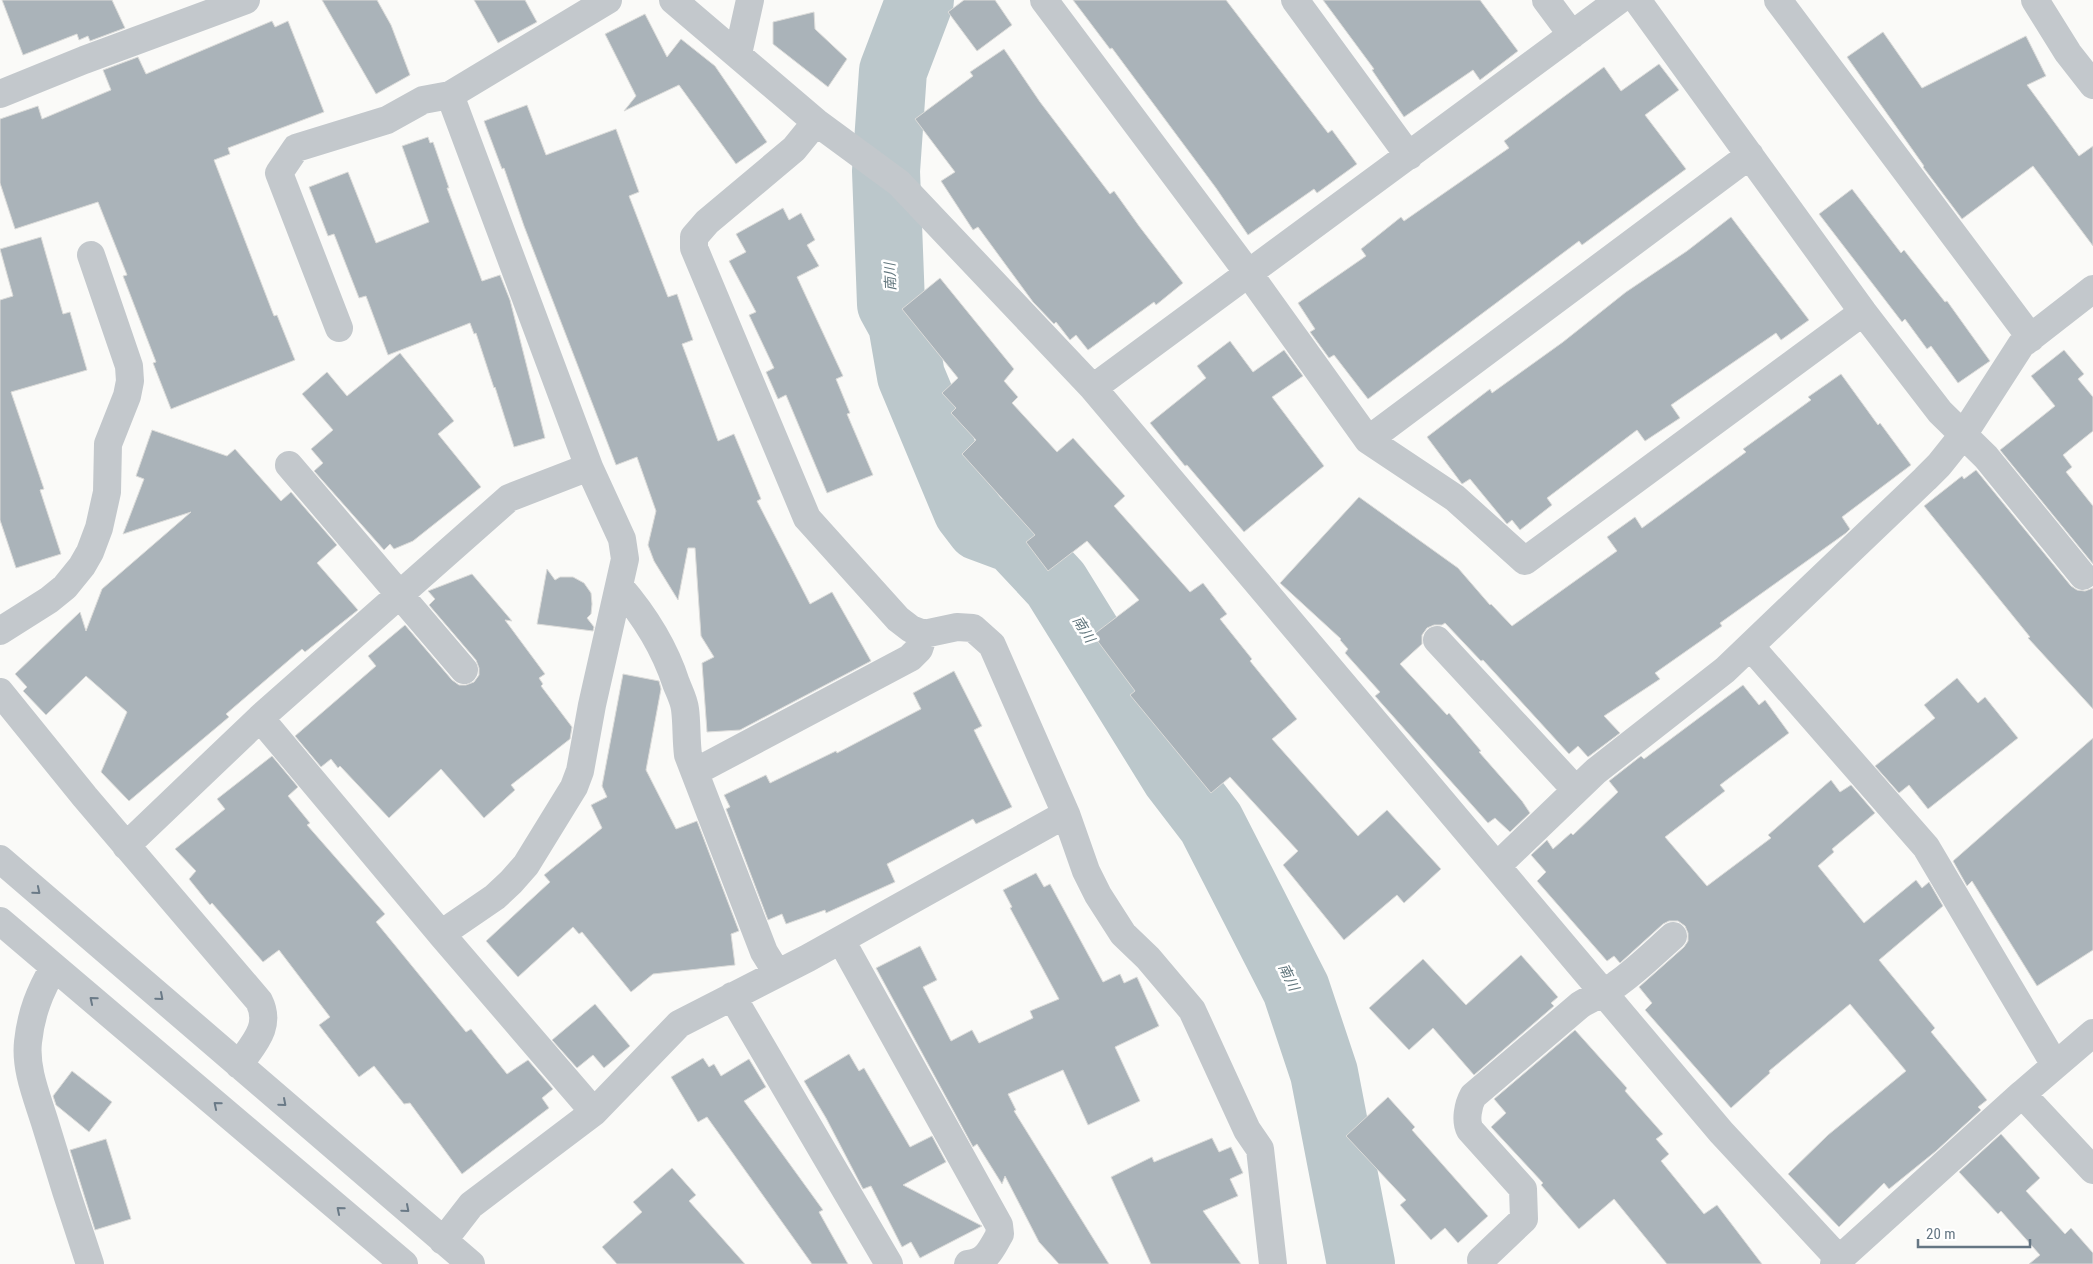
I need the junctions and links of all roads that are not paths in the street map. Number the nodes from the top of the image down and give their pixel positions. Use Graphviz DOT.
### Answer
graph roads {
  1 [pos="246,0"];
  2 [pos="608,0"];
  3 [pos="672,0"];
  4 [pos="750,0"];
  5 [pos="1044,0"];
  6 [pos="1296,0"];
  7 [pos="1546,0"];
  8 [pos="1619,0"];
  9 [pos="1637,0"];
  10 [pos="1778,0"];
  11 [pos="2035,0"];
  12 [pos="1572,35"];
  13 [pos="738,54"];
  14 [pos="2093,85"];
  15 [pos="0,94"];
  16 [pos="450,95"];
  17 [pos="816,122"];
  18 [pos="1750,155"];
  19 [pos="1409,156"];
  20 [pos="91,255"];
  21 [pos="1249,274"];
  22 [pos="2093,289"];
  23 [pos="1863,312"];
  24 [pos="338,328"];
  25 [pos="2031,338"];
  26 [pos="1093,388"];
  27 [pos="1963,434"];
  28 [pos="1368,440"];
  29 [pos="290,465"];
  30 [pos="589,467"];
  31 [pos="2083,576"];
  32 [pos="620,586"];
  33 [pos="400,594"];
  34 [pos="0,631"];
  35 [pos="924,634"];
  36 [pos="1438,640"];
  37 [pos="1751,647"];
  38 [pos="464,670"];
  39 [pos="0,692"];
  40 [pos="260,718"];
  41 [pos="695,772"];
  42 [pos="1575,789"];
  43 [pos="1066,814"];
  44 [pos="126,846"];
  45 [pos="0,859"];
  46 [pos="1497,866"];
  47 [pos="0,921"];
  48 [pos="441,934"];
  49 [pos="1673,936"];
  50 [pos="841,940"];
  51 [pos="54,967"];
  52 [pos="777,973"];
  53 [pos="1604,993"];
  54 [pos="732,996"];
  55 [pos="2093,1033"];
  56 [pos="239,1064"];
  57 [pos="2055,1065"];
  58 [pos="2022,1094"];
  59 [pos="594,1112"];
  60 [pos="2093,1170"];
  61 [pos="443,1241"];
  62 [pos="1481,1260"];
  63 [pos="1837,1262"];
  64 [pos="90,1264"];
  65 [pos="404,1264"];
  66 [pos="471,1264"];
  67 [pos="889,1264"];
  68 [pos="968,1264"];
  69 [pos="1273,1264"];
  1 -- 15 [label="street"];
  2 -- 16 [label="street"];
  3 -- 13 [label="street"];
  4 -- 13 [label="street"];
  5 -- 21 [label="street"];
  6 -- 19 [label="street"];
  7 -- 12 [label="street"];
  8 -- 12 [label="street"];
  9 -- 18 [label="street"];
  10 -- 25 [label="street"];
  11 -- 14 [label="street"];
  12 -- 19 [label="street"];
  13 -- 17 [label="street"];
  16 -- 24 [label="street"];
  16 -- 30 [label="street"];
  17 -- 26 [label="street"];
  17 -- 35 [label="street"];
  18 -- 23 [label="street"];
  18 -- 28 [label="street"];
  19 -- 21 [label="street"];
  20 -- 34 [label="street"];
  21 -- 26 [label="street"];
  21 -- 28 [label="street"];
  22 -- 25 [label="street"];
  23 -- 27 [label="street"];
  23 -- 28 [label="street"];
  25 -- 27 [label="street"];
  26 -- 46 [label="street"];
  27 -- 31 [label="street"];
  27 -- 37 [label="street"];
  29 -- 33 [label="street"];
  30 -- 32 [label="street"];
  30 -- 33 [label="street"];
  32 -- 41 [label="street"];
  32 -- 48 [label="street"];
  33 -- 38 [label="street"];
  33 -- 40 [label="street"];
  35 -- 41 [label="street"];
  35 -- 43 [label="street"];
  36 -- 42 [label="street"];
  37 -- 42 [label="street"];
  37 -- 57 [label="street"];
  39 -- 44 [label="street"];
  40 -- 44 [label="street"];
  40 -- 48 [label="street"];
  41 -- 52 [label="street"];
  42 -- 46 [label="street"];
  43 -- 50 [label="street"];
  43 -- 69 [label="street"];
  44 -- 56 [label="street"];
  45 -- 56 [label="street, one-way"];
  46 -- 53 [label="street"];
  47 -- 51 [label="street"];
  48 -- 59 [label="street"];
  49 -- 53 [label="street"];
  50 -- 52 [label="street"];
  50 -- 68 [label="street"];
  51 -- 64 [label="street"];
  65 -- 51 [label="street, one-way"];
  52 -- 54 [label="street"];
  53 -- 62 [label="street"];
  53 -- 63 [label="street"];
  54 -- 59 [label="street"];
  54 -- 67 [label="street"];
  55 -- 57 [label="street"];
  56 -- 61 [label="street, one-way"];
  57 -- 58 [label="street"];
  58 -- 60 [label="street"];
  58 -- 63 [label="street"];
  59 -- 61 [label="street"];
  61 -- 66 [label="street"];
}
